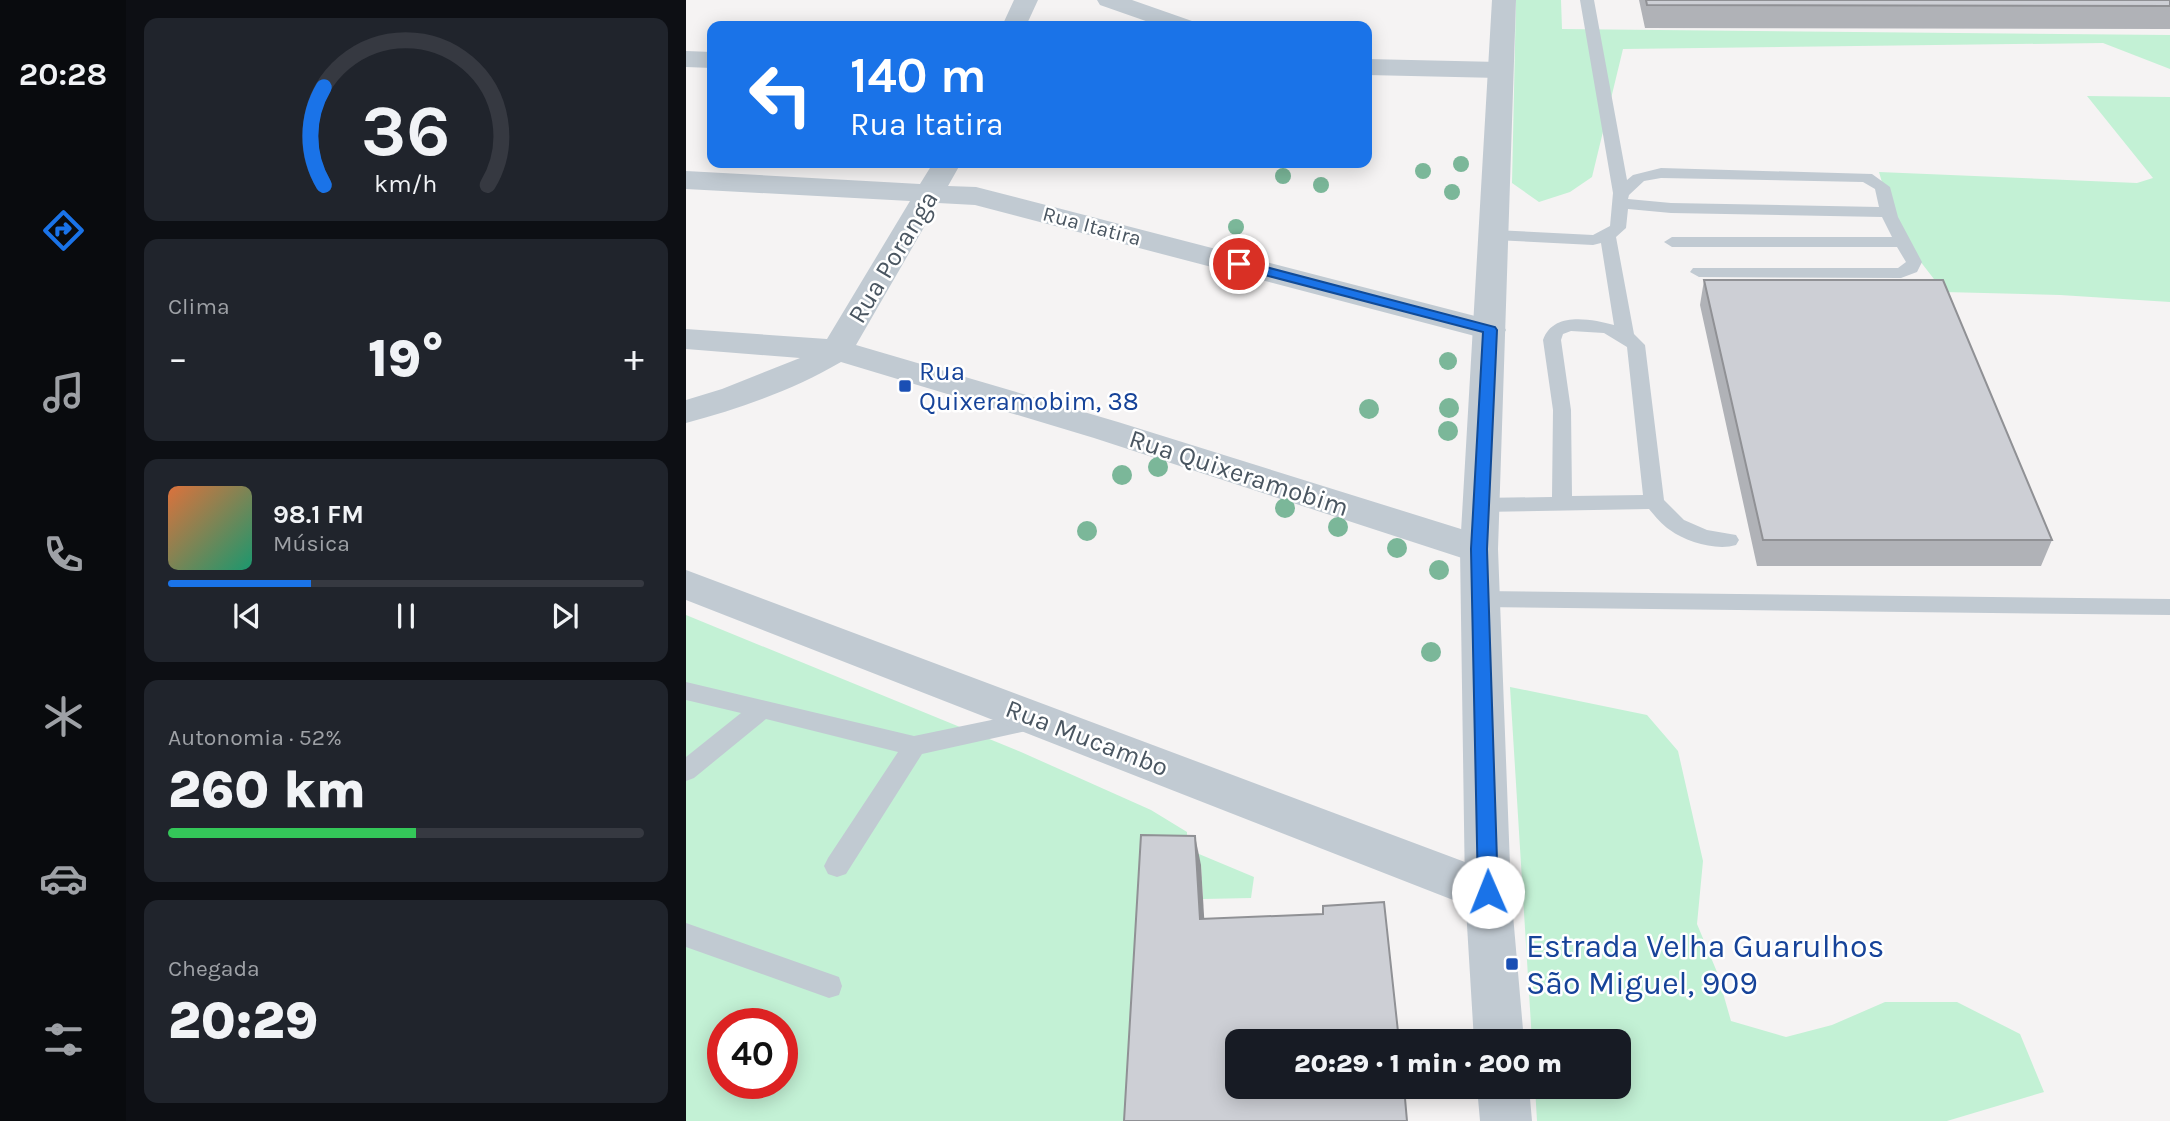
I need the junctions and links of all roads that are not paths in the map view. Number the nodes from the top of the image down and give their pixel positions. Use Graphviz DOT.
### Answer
graph roads {
  1 [pos="1026,0"];
  2 [pos="1109,0"];
  3 [pos="1194,0"];
  4 [pos="1504,0"];
  5 [pos="1587,0"];
  6 [pos="1016,21"];
  7 [pos="1169,21"];
  8 [pos="1185,21"];
  9 [pos="686,59"];
  10 [pos="707,60"];
  11 [pos="1372,67"];
  12 [pos="1499,70"];
  13 [pos="945,168"];
  14 [pos="686,180"];
  15 [pos="933,192"];
  16 [pos="1620,198"];
  17 [pos="1886,212"];
  18 [pos="1494,235"];
  19 [pos="1608,236"];
  20 [pos="1672,242"];
  21 [pos="1902,242"];
  22 [pos="1699,272"];
  23 [pos="1490,330"];
  24 [pos="1625,335"];
  25 [pos="686,339"];
  26 [pos="838,350"];
  27 [pos="686,412"];
  28 [pos="1654,502"];
  29 [pos="1562,504"];
  30 [pos="1480,505"];
  31 [pos="1729,540"];
  32 [pos="1479,549"];
  33 [pos="686,584"];
  34 [pos="1480,599"];
  35 [pos="2170,607"];
  36 [pos="686,691"];
  37 [pos="763,709"];
  38 [pos="1038,719"];
  39 [pos="914,746"];
  40 [pos="686,771"];
  41 [pos="837,866"];
  42 [pos="1488,892"];
  43 [pos="686,935"];
  44 [pos="830,986"];
  45 [pos="1498,1029"];
  46 [pos="1504,1099"];
  47 [pos="1506,1121"];
  1 -- 6 [label="street"];
  2 -- 7 [label="street"];
  3 -- 8 [label="street"];
  4 -- 12 [label="street"];
  5 -- 16 [label="lane"];
  9 -- 10 [label="street"];
  11 -- 12 [label="street"];
  12 -- 18 [label="street"];
  13 -- 15 [label="street, Rua Poranga"];
  14 -- 15 [label="street, Rua Itatira"];
  15 -- 23 [label="street, Rua Itatira"];
  15 -- 26 [label="street, Rua Poranga"];
  16 -- 17 [label="lane"];
  16 -- 17 [label="lane"];
  16 -- 19 [label="lane"];
  17 -- 21 [label="lane"];
  18 -- 19 [label="lane"];
  18 -- 23 [label="street"];
  19 -- 24 [label="lane"];
  20 -- 21 [label="lane"];
  21 -- 22 [label="lane"];
  23 -- 30 [label="street"];
  24 -- 28 [label="lane"];
  24 -- 29 [label="lane"];
  25 -- 26 [label="street, Rua Quixeramobim"];
  26 -- 27 [label="street"];
  26 -- 32 [label="street, Rua Quixeramobim"];
  28 -- 29 [label="lane"];
  28 -- 31 [label="lane"];
  29 -- 30 [label="lane"];
  30 -- 32 [label="street"];
  32 -- 34 [label="street"];
  33 -- 38 [label="street, Rua Mucambo"];
  34 -- 35 [label="lane"];
  34 -- 42 [label="street"];
  36 -- 37 [label="lane"];
  37 -- 39 [label="lane"];
  37 -- 40 [label="lane"];
  38 -- 39 [label="lane"];
  38 -- 42 [label="street, Rua Mucambo"];
  39 -- 41 [label="lane"];
  42 -- 45 [label="street"];
  43 -- 44 [label="lane"];
  46 -- 47 [label="street"];
}
